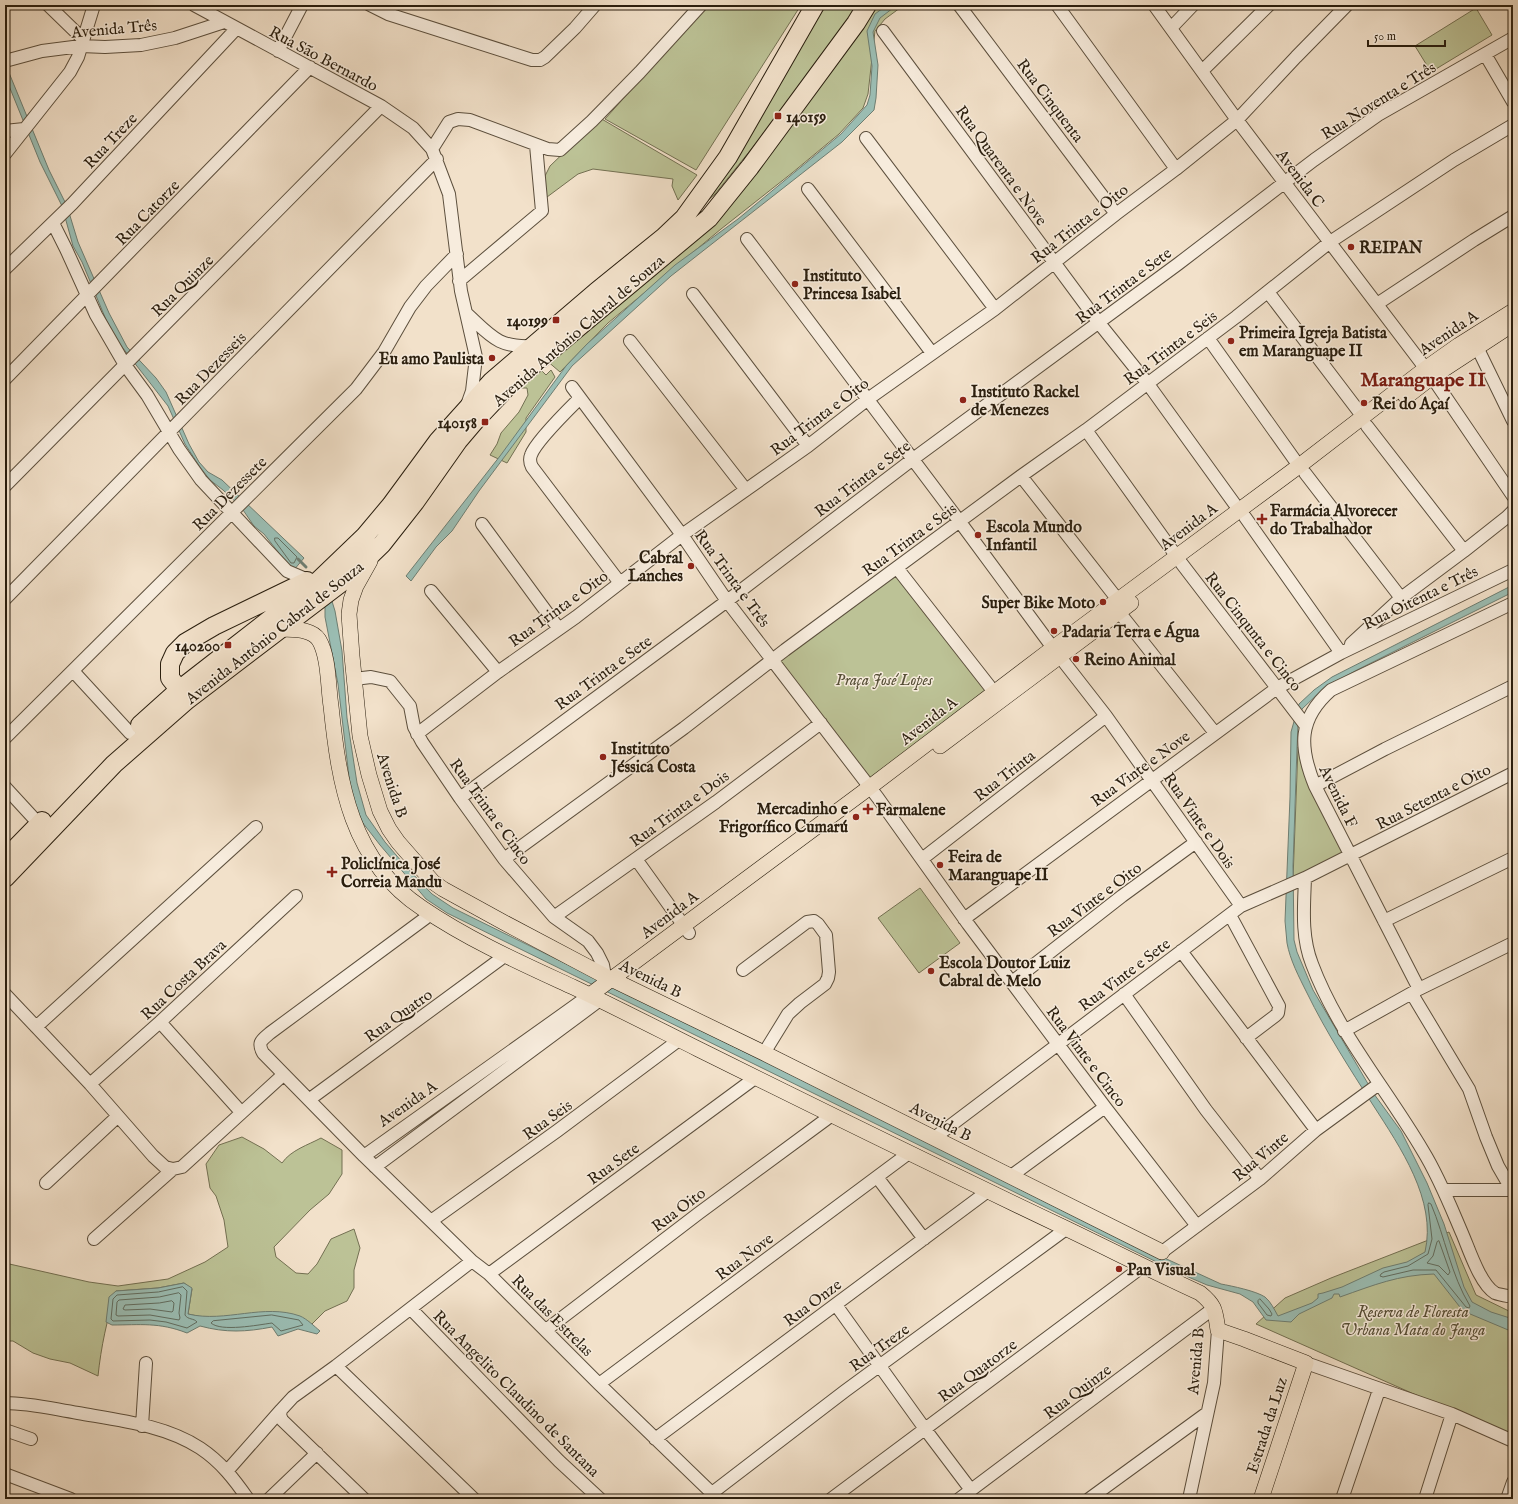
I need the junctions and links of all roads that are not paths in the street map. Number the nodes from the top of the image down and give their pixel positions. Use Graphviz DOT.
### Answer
graph roads {
  1 [pos="48,5"];
  2 [pos="94,5"];
  3 [pos="194,5"];
  4 [pos="302,5"];
  5 [pos="370,5"];
  6 [pos="595,5"];
  7 [pos="701,5"];
  8 [pos="815,5"];
  9 [pos="867,5"];
  10 [pos="959,5"];
  11 [pos="1057,5"];
  12 [pos="1154,5"];
  13 [pos="1193,5"];
  14 [pos="1269,5"];
  15 [pos="1346,5"];
  16 [pos="224,22"];
  17 [pos="236,28"];
  18 [pos="1171,28"];
  19 [pos="883,30"];
  20 [pos="1513,38"];
  21 [pos="82,43"];
  22 [pos="278,51"];
  23 [pos="1485,54"];
  24 [pos="10,59"];
  25 [pos="310,67"];
  26 [pos="1202,71"];
  27 [pos="1513,102"];
  28 [pos="381,106"];
  29 [pos="1237,120"];
  30 [pos="1513,125"];
  31 [pos="24,129"];
  32 [pos="5,132"];
  33 [pos="866,138"];
  34 [pos="536,145"];
  35 [pos="5,154"];
  36 [pos="434,154"];
  37 [pos="1176,170"];
  38 [pos="1285,183"];
  39 [pos="808,189"];
  40 [pos="1116,214"];
  41 [pos="1513,216"];
  42 [pos="53,223"];
  43 [pos="747,239"];
  44 [pos="1330,242"];
  45 [pos="457,254"];
  46 [pos="1054,262"];
  47 [pos="5,269"];
  48 [pos="460,281"];
  49 [pos="1268,292"];
  50 [pos="89,294"];
  51 [pos="693,294"];
  52 [pos="1377,304"];
  53 [pos="995,309"];
  54 [pos="1513,311"];
  55 [pos="467,314"];
  56 [pos="1099,323"];
  57 [pos="1513,324"];
  58 [pos="1208,338"];
  59 [pos="630,341"];
  60 [pos="1473,342"];
  61 [pos="533,346"];
  62 [pos="932,353"];
  63 [pos="127,363"];
  64 [pos="1428,373"];
  65 [pos="5,379"];
  66 [pos="1148,384"];
  67 [pos="572,387"];
  68 [pos="580,398"];
  69 [pos="868,399"];
  70 [pos="466,410"];
  71 [pos="1513,421"];
  72 [pos="1365,422"];
  73 [pos="172,429"];
  74 [pos="1086,430"];
  75 [pos="808,446"];
  76 [pos="913,459"];
  77 [pos="1302,470"];
  78 [pos="1021,476"];
  79 [pos="5,486"];
  80 [pos="746,490"];
  81 [pos="1513,496"];
  82 [pos="233,511"];
  83 [pos="1513,511"];
  84 [pos="1242,513"];
  85 [pos="960,522"];
  86 [pos="482,524"];
  87 [pos="682,536"];
  88 [pos="382,544"];
  89 [pos="1464,551"];
  90 [pos="1180,560"];
  91 [pos="897,568"];
  92 [pos="1513,570"];
  93 [pos="311,582"];
  94 [pos="620,583"];
  95 [pos="431,591"];
  96 [pos="1401,598"];
  97 [pos="5,599"];
  98 [pos="727,601"];
  99 [pos="1513,603"];
  100 [pos="1119,606"];
  101 [pos="280,629"];
  102 [pos="560,629"];
  103 [pos="1056,652"];
  104 [pos="1341,653"];
  105 [pos="773,659"];
  106 [pos="74,671"];
  107 [pos="498,672"];
  108 [pos="354,679"];
  109 [pos="1513,686"];
  110 [pos="1277,688"];
  111 [pos="994,692"];
  112 [pos="183,695"];
  113 [pos="1106,716"];
  114 [pos="821,723"];
  115 [pos="1304,723"];
  116 [pos="130,733"];
  117 [pos="1215,733"];
  118 [pos="417,734"];
  119 [pos="5,738"];
  120 [pos="1513,773"];
  121 [pos="1152,780"];
  122 [pos="1315,786"];
  123 [pos="5,788"];
  124 [pos="873,791"];
  125 [pos="460,798"];
  126 [pos="39,824"];
  127 [pos="256,827"];
  128 [pos="1196,842"];
  129 [pos="1351,855"];
  130 [pos="1513,858"];
  131 [pos="5,859"];
  132 [pos="504,859"];
  133 [pos="636,859"];
  134 [pos="922,859"];
  135 [pos="5,878"];
  136 [pos="1304,878"];
  137 [pos="296,896"];
  138 [pos="1241,906"];
  139 [pos="431,914"];
  140 [pos="1230,915"];
  141 [pos="554,917"];
  142 [pos="964,919"];
  143 [pos="1384,921"];
  144 [pos="686,929"];
  145 [pos="1513,943"];
  146 [pos="1181,951"];
  147 [pos="506,955"];
  148 [pos="743,970"];
  149 [pos="614,980"];
  150 [pos="1012,982"];
  151 [pos="1416,991"];
  152 [pos="5,994"];
  153 [pos="1124,994"];
  154 [pos="596,997"];
  155 [pos="160,1022"];
  156 [pos="36,1027"];
  157 [pos="1344,1032"];
  158 [pos="1246,1038"];
  159 [pos="679,1040"];
  160 [pos="1058,1044"];
  161 [pos="764,1053"];
  162 [pos="283,1075"];
  163 [pos="755,1078"];
  164 [pos="90,1084"];
  165 [pos="1378,1085"];
  166 [pos="310,1100"];
  167 [pos="1105,1107"];
  168 [pos="241,1112"];
  169 [pos="832,1115"];
  170 [pos="117,1117"];
  171 [pos="1316,1130"];
  172 [pos="934,1138"];
  173 [pos="909,1154"];
  174 [pos="364,1156"];
  175 [pos="375,1167"];
  176 [pos="173,1169"];
  177 [pos="1011,1176"];
  178 [pos="877,1177"];
  179 [pos="1260,1179"];
  180 [pos="46,1183"];
  181 [pos="1444,1190"];
  182 [pos="1512,1190"];
  183 [pos="988,1191"];
  184 [pos="431,1220"];
  185 [pos="1197,1226"];
  186 [pos="1066,1229"];
  187 [pos="94,1239"];
  188 [pos="924,1239"];
  189 [pos="1162,1252"];
  190 [pos="472,1261"];
  191 [pos="1143,1267"];
  192 [pos="489,1274"];
  193 [pos="1513,1297"];
  194 [pos="836,1305"];
  195 [pos="1214,1308"];
  196 [pos="411,1309"];
  197 [pos="546,1330"];
  198 [pos="1218,1330"];
  199 [pos="146,1363"];
  200 [pos="1306,1363"];
  201 [pos="336,1366"];
  202 [pos="880,1366"];
  203 [pos="599,1384"];
  204 [pos="1379,1390"];
  205 [pos="5,1403"];
  206 [pos="1207,1413"];
  207 [pos="1452,1414"];
  208 [pos="282,1415"];
  209 [pos="142,1426"];
  210 [pos="925,1429"];
  211 [pos="5,1430"];
  212 [pos="31,1438"];
  213 [pos="655,1439"];
  214 [pos="1513,1441"];
  215 [pos="317,1453"];
  216 [pos="228,1470"];
  217 [pos="5,1474"];
  218 [pos="1513,1482"];
  219 [pos="971,1490"];
  220 [pos="715,1496"];
  221 [pos="71,1499"];
  222 [pos="248,1499"];
  223 [pos="269,1499"];
  224 [pos="364,1499"];
  225 [pos="474,1499"];
  226 [pos="600,1499"];
  227 [pos="831,1499"];
  228 [pos="959,1499"];
  229 [pos="1089,1499"];
  230 [pos="1189,1499"];
  231 [pos="1261,1499"];
  232 [pos="1342,1499"];
  233 [pos="1425,1499"];
  234 [pos="1507,1499"];
  1 -- 21 [label="street"];
  2 -- 21 [label="street"];
  3 -- 16 [label="street, Rua São Bernardo"];
  4 -- 22 [label="street"];
  5 -- 6 [label="street"];
  7 -- 34 [label="street, Rua Dezesseis"];
  8 -- 61 [label="highway, Avenida Antônio Cabral de Souza"];
  9 -- 88 [label="highway, Avenida Antônio Cabral de Souza"];
  10 -- 40 [label="street, Rua Cinquenta"];
  11 -- 37 [label="street"];
  12 -- 18 [label="street, Avenida C"];
  13 -- 18 [label="street"];
  14 -- 26 [label="street"];
  15 -- 29 [label="street, Rua Trinta e Oito"];
  16 -- 17 [label="street, Rua São Bernardo"];
  16 -- 21 [label="street, Avenida Três"];
  17 -- 22 [label="street, Rua São Bernardo"];
  17 -- 42 [label="street, Rua Treze"];
  18 -- 26 [label="street, Avenida C"];
  19 -- 46 [label="street, Rua Quarenta e Nove"];
  20 -- 23 [label="street, Rua Noventa e Três"];
  21 -- 24 [label="street, Avenida Três"];
  21 -- 31 [label="street"];
  22 -- 25 [label="street, Rua São Bernardo"];
  23 -- 27 [label="street"];
  23 -- 38 [label="street, Rua Noventa e Três"];
  25 -- 28 [label="street, Rua São Bernardo"];
  25 -- 50 [label="street, Rua Catorze"];
  26 -- 29 [label="street, Avenida C"];
  28 -- 36 [label="street, Rua São Bernardo"];
  28 -- 63 [label="street, Rua Quinze"];
  29 -- 37 [label="street, Rua Trinta e Oito"];
  29 -- 38 [label="street, Avenida C"];
  30 -- 44 [label="street, Rua Trinta e Seis"];
  31 -- 32 [label="street"];
  31 -- 35 [label="street"];
  33 -- 53 [label="street"];
  34 -- 36 [label="street, Rua Dezesseis"];
  34 -- 48 [label="street"];
  36 -- 45 [label="street"];
  36 -- 73 [label="street, Rua Dezesseis"];
  37 -- 40 [label="street, Rua Trinta e Oito"];
  38 -- 44 [label="street, Avenida C"];
  38 -- 56 [label="street, Rua Trinta e Sete"];
  39 -- 62 [label="street"];
  40 -- 46 [label="street, Rua Trinta e Oito"];
  41 -- 52 [label="street"];
  42 -- 47 [label="street, Rua Treze"];
  42 -- 50 [label="street"];
  43 -- 69 [label="street, Rua Vinte e Dois"];
  44 -- 49 [label="street, Rua Trinta e Seis"];
  44 -- 52 [label="street, Avenida C"];
  45 -- 48 [label="street"];
  45 -- 82 [label="street, Rua Dezessete"];
  46 -- 53 [label="street, Rua Trinta e Oito"];
  46 -- 56 [label="street, Rua Quarenta e Nove"];
  48 -- 55 [label="street"];
  49 -- 58 [label="street, Rua Trinta e Seis"];
  49 -- 72 [label="street"];
  50 -- 63 [label="street"];
  50 -- 65 [label="street, Rua Catorze"];
  51 -- 75 [label="street"];
  52 -- 64 [label="street, Avenida C"];
  53 -- 62 [label="street, Rua Trinta e Oito"];
  54 -- 60 [label="main road, Avenida A"];
  55 -- 61 [label="street"];
  55 -- 70 [label="street"];
  56 -- 66 [label="street, Rua Quarenta e Nove"];
  56 -- 76 [label="street, Rua Trinta e Sete"];
  57 -- 60 [label="main road, Avenida A"];
  58 -- 66 [label="street, Rua Trinta e Seis"];
  58 -- 77 [label="street"];
  59 -- 80 [label="street"];
  60 -- 64 [label="main road, Avenida A"];
  60 -- 71 [label="street"];
  61 -- 70 [label="highway, Avenida Antônio Cabral de Souza"];
  62 -- 69 [label="street, Rua Trinta e Oito"];
  63 -- 73 [label="street"];
  63 -- 79 [label="street, Rua Quinze"];
  64 -- 72 [label="main road, Avenida A"];
  64 -- 81 [label="street, Avenida C"];
  66 -- 74 [label="street, Rua Trinta e Seis"];
  66 -- 84 [label="street, Rua Quarenta e Nove"];
  67 -- 68 [label="street, Rua Trinta e Três"];
  68 -- 87 [label="street, Rua Trinta e Três"];
  68 -- 94 [label="street"];
  69 -- 75 [label="street, Rua Trinta e Oito"];
  69 -- 76 [label="street, Rua Vinte e Dois"];
  70 -- 93 [label="highway, Avenida Antônio Cabral de Souza"];
  72 -- 77 [label="main road, Avenida A"];
  72 -- 89 [label="street"];
  73 -- 82 [label="street"];
  73 -- 97 [label="street, Rua Dezesseis"];
  74 -- 78 [label="street, Rua Trinta e Seis"];
  74 -- 90 [label="street, Rua Cinqunta e Cinco"];
  75 -- 80 [label="street, Rua Trinta e Oito"];
  76 -- 85 [label="street, Rua Vinte e Dois"];
  76 -- 98 [label="street, Rua Trinta e Sete"];
  77 -- 84 [label="main road, Avenida A"];
  77 -- 96 [label="street"];
  78 -- 85 [label="street, Rua Trinta e Seis"];
  78 -- 100 [label="street"];
  80 -- 87 [label="street, Rua Trinta e Oito"];
  82 -- 93 [label="street"];
  82 -- 106 [label="street, Rua Dezessete"];
  83 -- 89 [label="street"];
  84 -- 90 [label="main road, Avenida A"];
  84 -- 104 [label="street, Rua Quarenta e Nove"];
  85 -- 91 [label="street, Rua Trinta e Seis"];
  85 -- 103 [label="street, Rua Vinte e Dois"];
  86 -- 102 [label="street"];
  87 -- 94 [label="street, Rua Trinta e Oito"];
  87 -- 98 [label="street, Rua Trinta e Três"];
  88 -- 101 [label="highway, Avenida Antônio Cabral de Souza"];
  88 -- 108 [label="main road, Avenida B"];
  89 -- 96 [label="street"];
  90 -- 100 [label="main road, Avenida A"];
  90 -- 110 [label="street, Rua Cinqunta e Cinco"];
  91 -- 105 [label="street, Rua Trinta e Seis"];
  91 -- 111 [label="street"];
  92 -- 104 [label="street, Rua Oitenta e Três"];
  93 -- 112 [label="highway, Avenida Antônio Cabral de Souza"];
  93 -- 112 [label="highway"];
  94 -- 102 [label="street, Rua Trinta e Oito"];
  95 -- 107 [label="street"];
  96 -- 104 [label="street"];
  98 -- 105 [label="street, Rua Trinta e Três"];
  98 -- 125 [label="street, Rua Trinta e Sete"];
  99 -- 115 [label="street, Avenida F"];
  100 -- 103 [label="main road, Avenida A"];
  100 -- 117 [label="street"];
  101 -- 112 [label="highway, Avenida Antônio Cabral de Souza"];
  101 -- 139 [label="main road, Avenida B"];
  102 -- 107 [label="street, Rua Trinta e Oito"];
  103 -- 111 [label="main road, Avenida A"];
  103 -- 113 [label="street, Rua Vinte e Dois"];
  103 -- 124 [label="main road, Avenida A"];
  104 -- 110 [label="street, Rua Vinte e Nove"];
  105 -- 114 [label="street, Rua Trinta e Três"];
  105 -- 132 [label="street, Rua Trinta e Seis"];
  106 -- 116 [label="street"];
  106 -- 119 [label="street, Rua Dezessete"];
  107 -- 118 [label="street, Rua Trinta e Oito"];
  108 -- 118 [label="street, Rua Trinta e Cinco"];
  108 -- 149 [label="main road, Avenida B"];
  109 -- 122 [label="street"];
  110 -- 115 [label="street, Rua Cinqunta e Cinco"];
  110 -- 117 [label="street, Rua Vinte e Nove"];
  111 -- 124 [label="main road, Avenida A"];
  112 -- 116 [label="highway, Avenida Antônio Cabral de Souza"];
  112 -- 135 [label="highway, Avenida Antônio Cabral de Souza"];
  113 -- 121 [label="street, Rua Vinte e Dois"];
  113 -- 134 [label="street, Rua Trinta"];
  114 -- 124 [label="street, Rua Trinta e Três"];
  114 -- 133 [label="street, Rua Trinta e Dois"];
  115 -- 122 [label="street, Avenida F"];
  116 -- 126 [label="highway, Avenida Antônio Cabral de Souza"];
  117 -- 121 [label="street, Rua Vinte e Nove"];
  118 -- 125 [label="street, Rua Trinta e Cinco"];
  120 -- 129 [label="street, Rua Setenta e Oito"];
  121 -- 128 [label="street, Rua Vinte e Dois"];
  121 -- 142 [label="street, Rua Vinte e Nove"];
  122 -- 129 [label="street, Avenida F"];
  123 -- 126 [label="street"];
  124 -- 134 [label="street, Rua Vinte e Cinco"];
  124 -- 144 [label="main road, Avenida A"];
  125 -- 132 [label="street, Rua Trinta e Cinco"];
  126 -- 131 [label="highway, Avenida Antônio Cabral de Souza"];
  127 -- 156 [label="street"];
  128 -- 138 [label="street, Rua Vinte e Dois"];
  128 -- 150 [label="street, Rua Vinte e Oito"];
  129 -- 136 [label="street, Rua Setenta e Oito"];
  129 -- 143 [label="street, Avenida F"];
  130 -- 143 [label="street"];
  132 -- 141 [label="street, Rua Trinta e Cinco"];
  133 -- 141 [label="street, Rua Trinta e Dois"];
  133 -- 144 [label="street"];
  134 -- 142 [label="street, Rua Vinte e Cinco"];
  136 -- 138 [label="street, Rua Vinte e Sete"];
  136 -- 157 [label="street"];
  137 -- 155 [label="street, Rua Costa Brava"];
  138 -- 140 [label="street, Rua Vinte e Sete"];
  139 -- 147 [label="main road, Avenida B"];
  139 -- 162 [label="street, Rua das Estrelas"];
  140 -- 146 [label="street, Rua Vinte e Sete"];
  140 -- 158 [label="street"];
  141 -- 149 [label="street, Rua Trinta e Cinco"];
  142 -- 150 [label="street, Rua Vinte e Cinco"];
  143 -- 151 [label="street, Avenida F"];
  144 -- 149 [label="main road, Avenida A"];
  145 -- 151 [label="street"];
  146 -- 153 [label="street, Rua Vinte e Sete"];
  146 -- 158 [label="street"];
  147 -- 154 [label="main road, Avenida B"];
  147 -- 166 [label="street, Rua Quatro"];
  148 -- 161 [label="street"];
  149 -- 154 [label="main road, Avenida A"];
  149 -- 161 [label="main road, Avenida B"];
  150 -- 160 [label="street, Rua Vinte e Cinco"];
  151 -- 157 [label="street"];
  151 -- 182 [label="street, Avenida F"];
  152 -- 156 [label="street"];
  153 -- 160 [label="street, Rua Vinte e Sete"];
  153 -- 179 [label="street"];
  154 -- 159 [label="main road, Avenida B"];
  154 -- 174 [label="street, Avenida A"];
  154 -- 175 [label="street, Avenida A"];
  155 -- 164 [label="street, Rua Costa Brava"];
  155 -- 168 [label="street"];
  156 -- 164 [label="street"];
  157 -- 165 [label="street"];
  158 -- 171 [label="street"];
  159 -- 163 [label="main road, Avenida B"];
  159 -- 184 [label="street, Rua Seis"];
  160 -- 167 [label="street, Rua Vinte e Cinco"];
  160 -- 172 [label="street, Rua Vinte e Sete"];
  161 -- 172 [label="main road, Avenida B"];
  162 -- 166 [label="street, Rua das Estrelas"];
  162 -- 168 [label="street"];
  163 -- 169 [label="main road, Avenida B"];
  163 -- 192 [label="street, Rua Sete"];
  164 -- 170 [label="street"];
  165 -- 171 [label="street, Rua Vinte"];
  165 -- 181 [label="street"];
  166 -- 174 [label="street, Rua das Estrelas"];
  167 -- 177 [label="street"];
  167 -- 185 [label="street, Rua Vinte e Cinco"];
  168 -- 176 [label="street"];
  169 -- 173 [label="main road, Avenida B"];
  169 -- 197 [label="street, Rua Oito"];
  170 -- 176 [label="street"];
  170 -- 180 [label="street"];
  171 -- 179 [label="street, Rua Vinte"];
  172 -- 177 [label="main road, Avenida B"];
  173 -- 178 [label="street, Rua Nove"];
  173 -- 183 [label="main road, Avenida B"];
  174 -- 175 [label="street, Rua das Estrelas"];
  175 -- 184 [label="street, Rua das Estrelas"];
  176 -- 187 [label="street"];
  177 -- 189 [label="main road, Avenida B"];
  178 -- 188 [label="street"];
  178 -- 203 [label="street, Rua Nove"];
  179 -- 185 [label="street, Rua Vinte"];
  181 -- 182 [label="street"];
  181 -- 193 [label="street"];
  183 -- 186 [label="main road, Avenida B"];
  183 -- 188 [label="street, Rua Onze"];
  184 -- 190 [label="street, Rua das Estrelas"];
  185 -- 189 [label="street, Rua Vinte"];
  186 -- 191 [label="main road, Avenida B"];
  186 -- 202 [label="street, Rua Treze"];
  188 -- 194 [label="street, Rua Onze"];
  189 -- 191 [label="main road"];
  190 -- 192 [label="street, Rua das Estrelas"];
  190 -- 196 [label="street"];
  191 -- 195 [label="main road, Avenida B"];
  191 -- 210 [label="street, Rua Quatorze"];
  192 -- 197 [label="street, Rua das Estrelas"];
  194 -- 202 [label="street"];
  194 -- 213 [label="street, Rua Onze"];
  195 -- 198 [label="main road, Avenida B"];
  195 -- 219 [label="street, Rua Quinze"];
  196 -- 201 [label="street"];
  196 -- 226 [label="street, Rua Angelito Claudino de Santana"];
  197 -- 203 [label="street, Rua das Estrelas"];
  198 -- 200 [label="main road"];
  198 -- 206 [label="street, Avenida B"];
  199 -- 209 [label="street"];
  200 -- 204 [label="street"];
  200 -- 231 [label="main road, Estrada da Luz"];
  201 -- 208 [label="street"];
  201 -- 225 [label="street"];
  202 -- 210 [label="street"];
  202 -- 220 [label="street, Rua Treze"];
  203 -- 213 [label="street, Rua das Estrelas"];
  204 -- 207 [label="street"];
  204 -- 232 [label="street"];
  205 -- 209 [label="street"];
  206 -- 229 [label="street"];
  206 -- 230 [label="street, Avenida B"];
  207 -- 214 [label="street"];
  207 -- 233 [label="street"];
  208 -- 215 [label="street"];
  208 -- 216 [label="street"];
  209 -- 216 [label="street"];
  210 -- 219 [label="street"];
  210 -- 227 [label="street, Rua Quatorze"];
  211 -- 212 [label="street"];
  213 -- 220 [label="street, Rua das Estrelas"];
  215 -- 223 [label="street"];
  215 -- 224 [label="street"];
  216 -- 222 [label="street"];
  217 -- 221 [label="street"];
  218 -- 234 [label="street"];
  219 -- 228 [label="street, Rua Quinze"];
}
